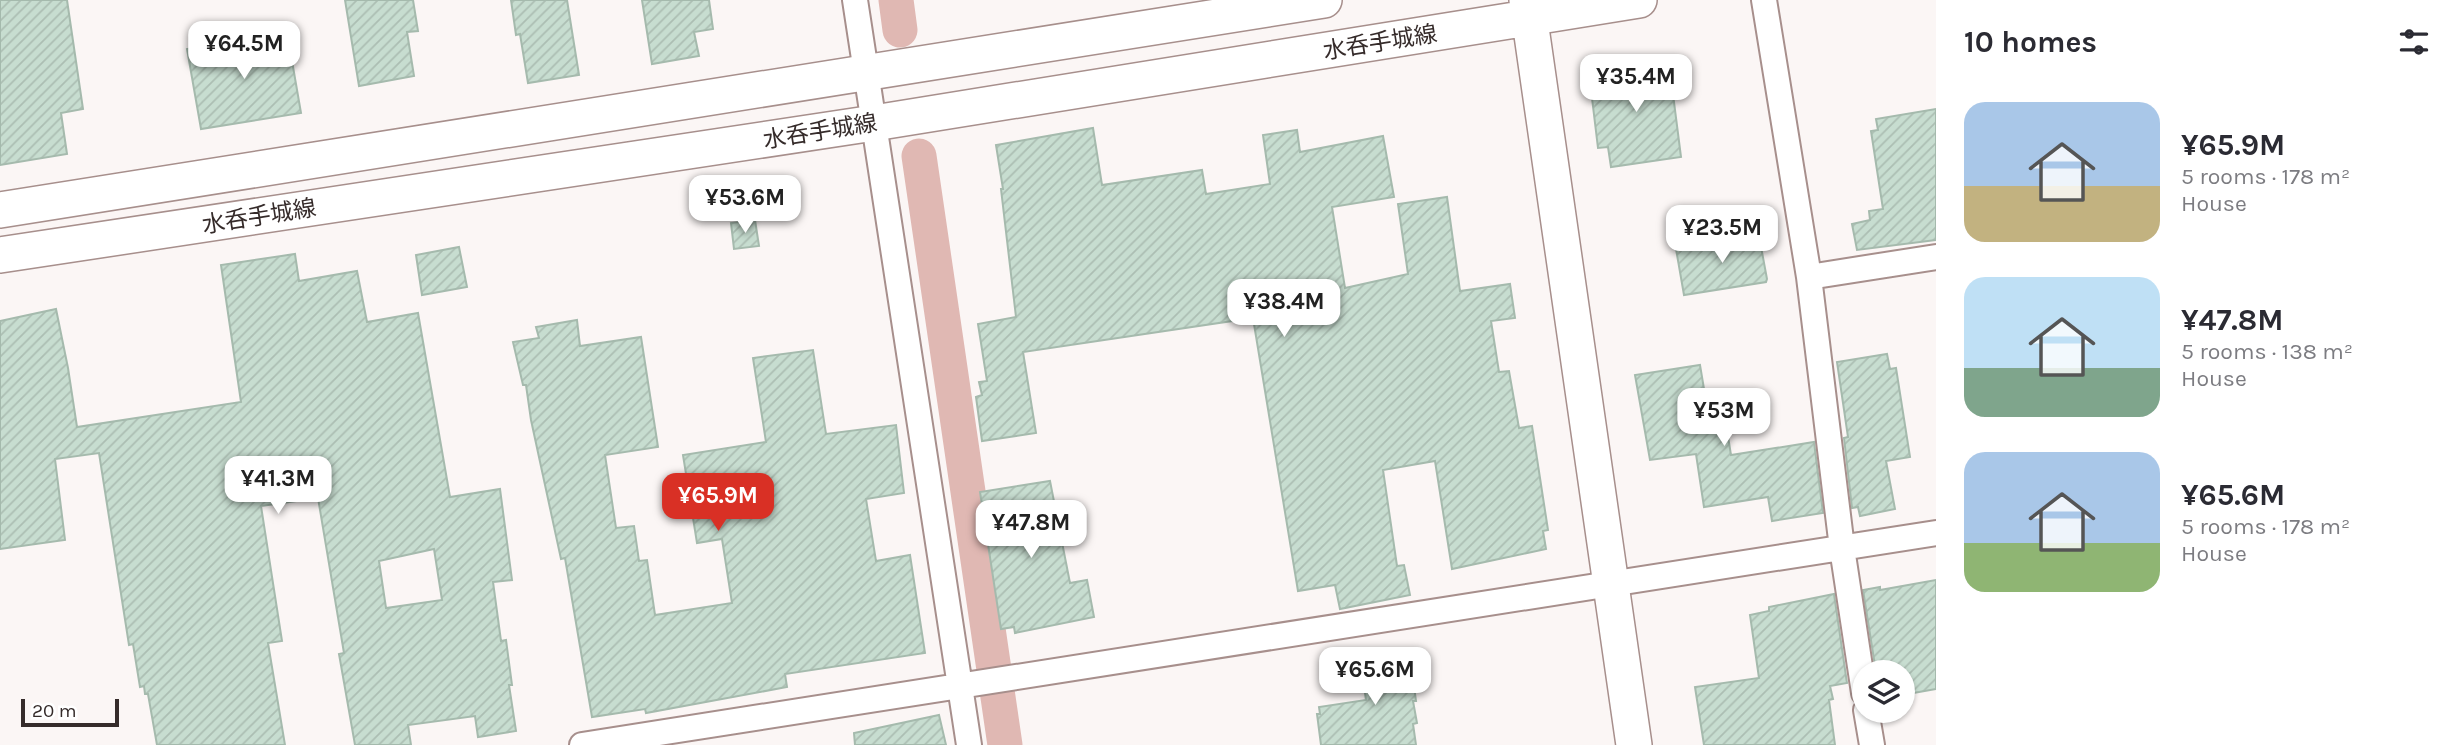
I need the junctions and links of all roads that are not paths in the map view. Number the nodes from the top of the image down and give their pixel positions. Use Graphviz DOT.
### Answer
graph roads {
  1 [pos="855,0"];
  2 [pos="1324,0"];
  3 [pos="1639,0"];
  4 [pos="1764,0"];
  5 [pos="1528,9"];
  6 [pos="866,73"];
  7 [pos="874,123"];
  8 [pos="0,210"];
  9 [pos="0,255"];
  10 [pos="1936,257"];
  11 [pos="1809,276"];
  12 [pos="1936,533"];
  13 [pos="1842,548"];
  14 [pos="1610,583"];
  15 [pos="1859,660"];
  16 [pos="960,687"];
  17 [pos="1868,723"];
  18 [pos="582,745"];
  19 [pos="969,745"];
  20 [pos="1634,745"];
  21 [pos="1872,745"];
  1 -- 6 [label="street"];
  2 -- 6 [label="main road, 水呑手城線"];
  3 -- 5 [label="main road, 水呑手城線"];
  4 -- 11 [label="street"];
  5 -- 7 [label="main road, 水呑手城線"];
  5 -- 14 [label="main road"];
  6 -- 7 [label="street"];
  6 -- 8 [label="main road, 水呑手城線"];
  7 -- 9 [label="main road, 水呑手城線"];
  7 -- 16 [label="street"];
  10 -- 11 [label="street"];
  11 -- 13 [label="street"];
  12 -- 13 [label="street"];
  13 -- 14 [label="street"];
  13 -- 15 [label="street"];
  14 -- 16 [label="street"];
  14 -- 20 [label="main road"];
  16 -- 18 [label="street"];
  16 -- 19 [label="street"];
  17 -- 21 [label="street"];
}
